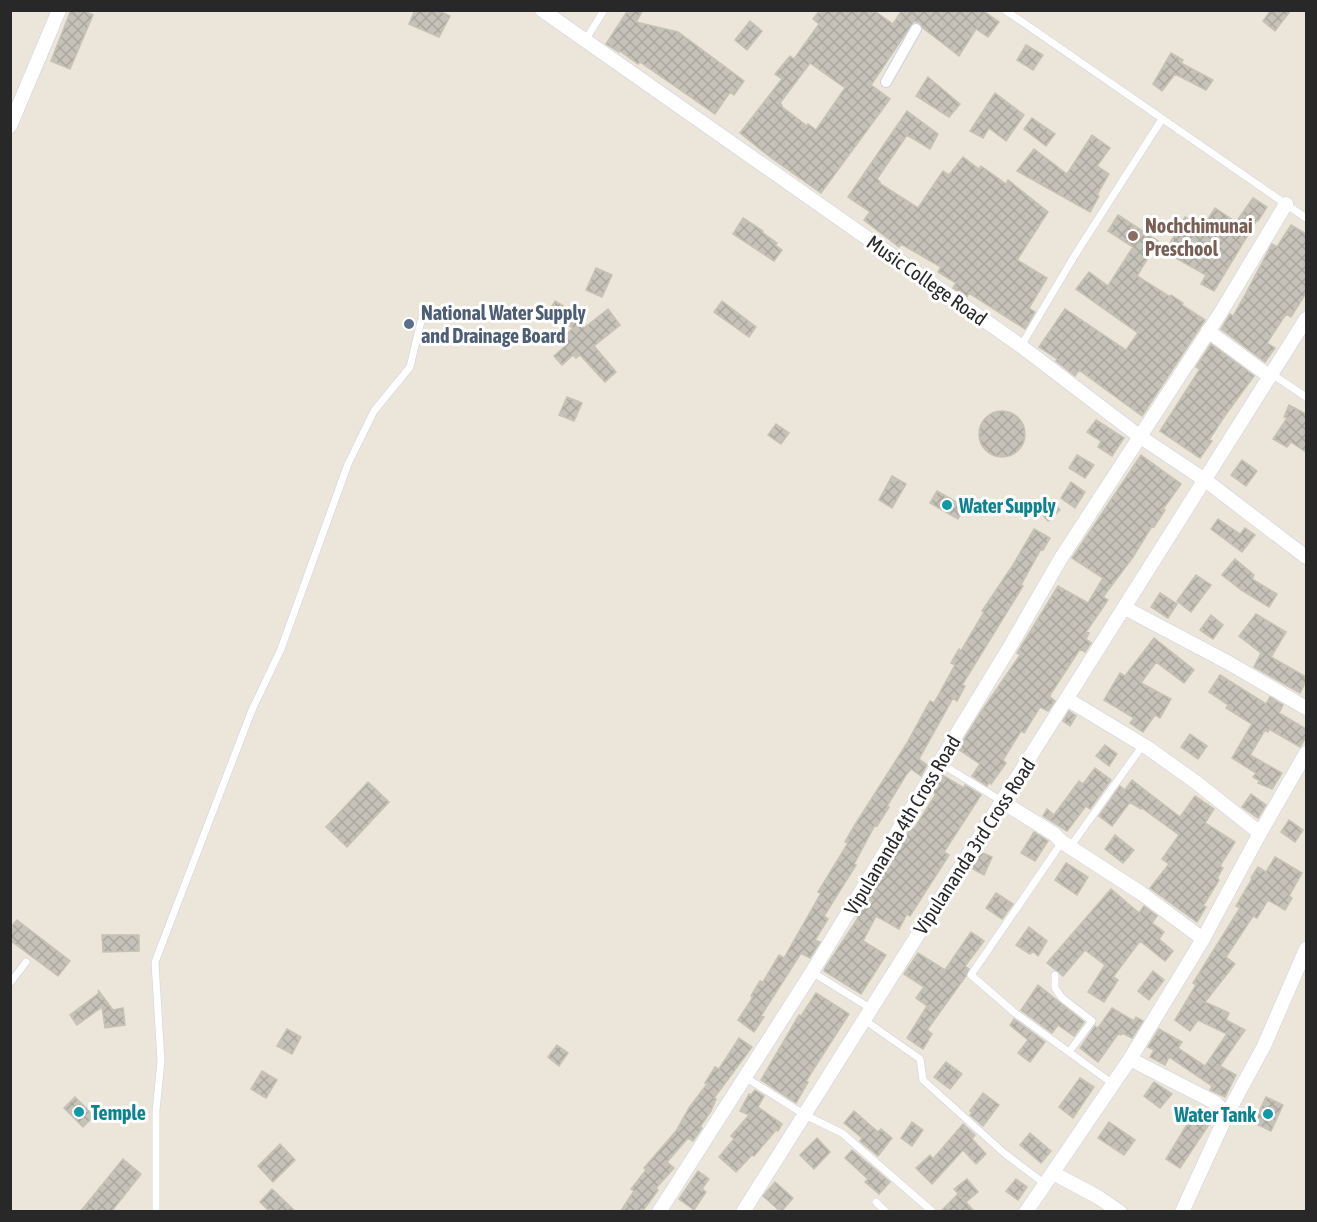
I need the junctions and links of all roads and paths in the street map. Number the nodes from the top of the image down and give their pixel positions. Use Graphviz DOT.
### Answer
graph roads {
  1 [pos="59,10"];
  2 [pos="542,10"];
  3 [pos="604,10"];
  4 [pos="1005,10"];
  5 [pos="916,29"];
  6 [pos="585,41"];
  7 [pos="886,82"];
  8 [pos="1162,119"];
  9 [pos="10,126"];
  10 [pos="1286,204"];
  11 [pos="1306,219"];
  12 [pos="1306,319"];
  13 [pos="421,321"];
  14 [pos="1208,331"];
  15 [pos="1021,346"];
  16 [pos="1271,376"];
  17 [pos="1306,398"];
  18 [pos="1139,436"];
  19 [pos="1205,480"];
  20 [pos="1306,557"];
  21 [pos="1125,608"];
  22 [pos="1067,699"];
  23 [pos="1306,708"];
  24 [pos="1143,745"];
  25 [pos="1306,753"];
  26 [pos="940,763"];
  27 [pos="1003,802"];
  28 [pos="1260,833"];
  29 [pos="1066,845"];
  30 [pos="1203,939"];
  31 [pos="1306,949"];
  32 [pos="26,962"];
  33 [pos="812,972"];
  34 [pos="1055,975"];
  35 [pos="10,983"];
  36 [pos="867,1014"];
  37 [pos="1068,1052"];
  38 [pos="1130,1059"];
  39 [pos="745,1077"];
  40 [pos="1113,1084"];
  41 [pos="805,1114"];
  42 [pos="1227,1114"];
  43 [pos="1049,1179"];
  44 [pos="876,1202"];
  45 [pos="746,1210"];
  46 [pos="156,1212"];
  47 [pos="659,1212"];
  48 [pos="886,1212"];
  49 [pos="933,1212"];
  50 [pos="1026,1212"];
  51 [pos="1120,1212"];
  52 [pos="1182,1212"];
  1 -- 9 [label="street"];
  2 -- 6 [label="street, Music College Road"];
  3 -- 6 [label="lane"];
  4 -- 8 [label="lane"];
  5 -- 7 [label="street"];
  6 -- 15 [label="street, Music College Road"];
  8 -- 10 [label="lane"];
  8 -- 15 [label="lane"];
  10 -- 11 [label="lane"];
  10 -- 14 [label="street, Vipulananda 4th Cross Road"];
  12 -- 16 [label="street, Vipulananda 3rd Cross Road"];
  13 -- 46 [label="lane"];
  14 -- 16 [label="street"];
  14 -- 18 [label="street, Vipulananda 4th Cross Road"];
  15 -- 18 [label="street, Music College Road"];
  16 -- 17 [label="lane"];
  16 -- 19 [label="street, Vipulananda 3rd Cross Road"];
  18 -- 19 [label="street, Music College Road"];
  18 -- 26 [label="street, Vipulananda 4th Cross Road"];
  19 -- 20 [label="street, Music College Road"];
  19 -- 21 [label="street, Vipulananda 3rd Cross Road"];
  21 -- 22 [label="street, Vipulananda 3rd Cross Road"];
  21 -- 23 [label="street"];
  22 -- 24 [label="street"];
  22 -- 27 [label="street, Vipulananda 3rd Cross Road"];
  24 -- 28 [label="street"];
  24 -- 29 [label="lane"];
  25 -- 28 [label="street"];
  26 -- 27 [label="lane"];
  26 -- 33 [label="street, Vipulananda 4th Cross Road"];
  27 -- 29 [label="street"];
  27 -- 36 [label="street, Vipulananda 3rd Cross Road"];
  28 -- 30 [label="street"];
  29 -- 30 [label="street"];
  29 -- 37 [label="lane"];
  30 -- 38 [label="street"];
  31 -- 42 [label="street"];
  32 -- 35 [label="lane"];
  33 -- 36 [label="lane"];
  33 -- 39 [label="street, Vipulananda 4th Cross Road"];
  34 -- 37 [label="lane"];
  36 -- 41 [label="street, Vipulananda 3rd Cross Road"];
  36 -- 43 [label="lane"];
  37 -- 40 [label="lane"];
  38 -- 40 [label="street"];
  38 -- 42 [label="street"];
  39 -- 41 [label="lane"];
  39 -- 47 [label="street, Vipulananda 4th Cross Road"];
  40 -- 43 [label="street"];
  41 -- 45 [label="street, Vipulananda 3rd Cross Road"];
  41 -- 49 [label="lane"];
  42 -- 52 [label="street"];
  43 -- 50 [label="street"];
  43 -- 51 [label="street"];
  44 -- 48 [label="lane"];
}
